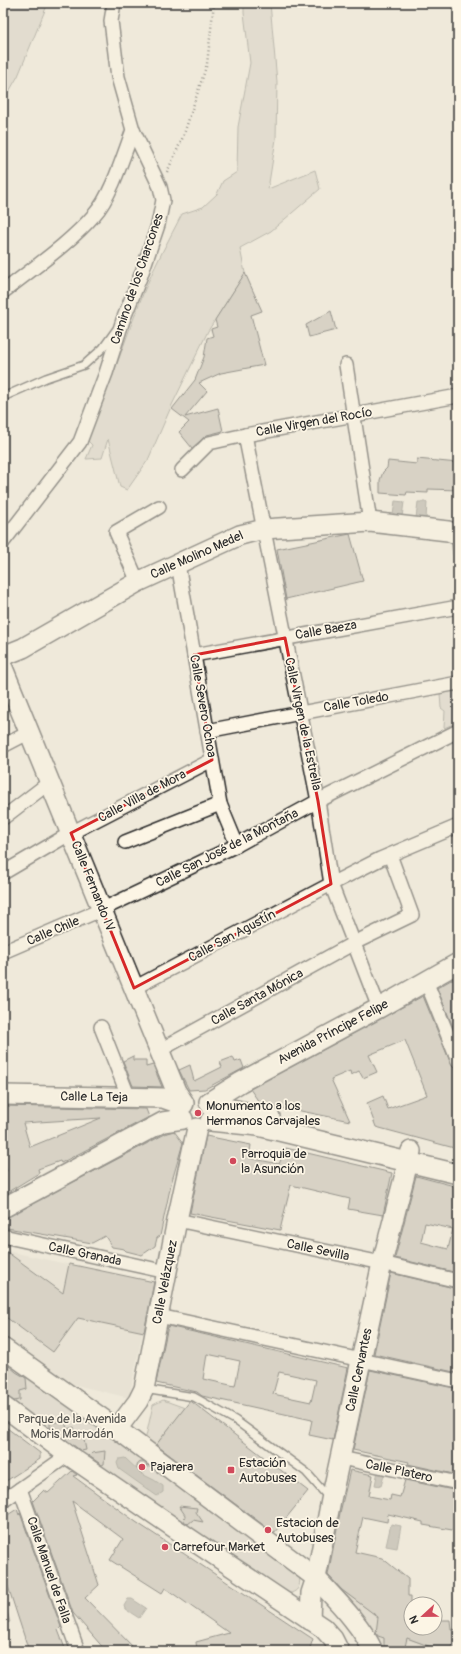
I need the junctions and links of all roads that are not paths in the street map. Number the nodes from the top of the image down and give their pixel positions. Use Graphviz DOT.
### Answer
graph roads {
  1 [pos="114,3"];
  2 [pos="134,130"];
  3 [pos="3,292"];
  4 [pos="123,320"];
  5 [pos="346,365"];
  6 [pos="458,396"];
  7 [pos="3,397"];
  8 [pos="354,415"];
  9 [pos="245,435"];
  10 [pos="182,470"];
  11 [pos="159,507"];
  12 [pos="370,522"];
  13 [pos="264,529"];
  14 [pos="458,535"];
  15 [pos="3,542"];
  16 [pos="178,564"];
  17 [pos="138,582"];
  18 [pos="458,607"];
  19 [pos="285,638"];
  20 [pos="23,648"];
  21 [pos="194,654"];
  22 [pos="3,656"];
  23 [pos="3,667"];
  24 [pos="458,683"];
  25 [pos="301,712"];
  26 [pos="207,730"];
  27 [pos="458,731"];
  28 [pos="30,732"];
  29 [pos="3,746"];
  30 [pos="212,760"];
  31 [pos="50,782"];
  32 [pos="318,801"];
  33 [pos="220,804"];
  34 [pos="3,818"];
  35 [pos="458,826"];
  36 [pos="71,833"];
  37 [pos="125,842"];
  38 [pos="236,845"];
  39 [pos="390,855"];
  40 [pos="3,873"];
  41 [pos="331,884"];
  42 [pos="103,909"];
  43 [pos="354,943"];
  44 [pos="3,952"];
  45 [pos="458,963"];
  46 [pos="426,981"];
  47 [pos="134,988"];
  48 [pos="379,1008"];
  49 [pos="101,1027"];
  50 [pos="160,1050"];
  51 [pos="458,1061"];
  52 [pos="241,1082"];
  53 [pos="3,1095"];
  54 [pos="129,1098"];
  55 [pos="245,1110"];
  56 [pos="197,1112"];
  57 [pos="410,1157"];
  58 [pos="458,1162"];
  59 [pos="458,1174"];
  60 [pos="3,1208"];
  61 [pos="177,1220"];
  62 [pos="3,1236"];
  63 [pos="382,1263"];
  64 [pos="167,1272"];
  65 [pos="458,1281"];
  66 [pos="159,1316"];
  67 [pos="3,1348"];
  68 [pos="361,1360"];
  69 [pos="458,1381"];
  70 [pos="144,1389"];
  71 [pos="3,1406"];
  72 [pos="117,1428"];
  73 [pos="68,1455"];
  74 [pos="341,1458"];
  75 [pos="458,1483"];
  76 [pos="20,1489"];
  77 [pos="331,1500"];
  78 [pos="3,1501"];
  79 [pos="311,1574"];
  80 [pos="284,1602"];
  81 [pos="310,1620"];
  82 [pos="334,1647"];
  83 [pos="78,1651"];
  84 [pos="373,1651"];
  1 -- 2 [label="street, Camino de los Charcones"];
  2 -- 3 [label="street"];
  2 -- 4 [label="street, Camino de los Charcones"];
  4 -- 7 [label="lane"];
  4 -- 15 [label="street, Camino de los Charcones"];
  5 -- 8 [label="street"];
  6 -- 8 [label="street, Calle Virgen del Rocío"];
  8 -- 9 [label="street, Calle Virgen del Rocío"];
  8 -- 12 [label="street"];
  9 -- 10 [label="street, Calle Virgen del Rocío"];
  9 -- 13 [label="street, Calle Virgen de la Estrella"];
  11 -- 17 [label="street"];
  12 -- 13 [label="street, Calle Molino Medel"];
  12 -- 14 [label="street, Calle Molino Medel"];
  13 -- 16 [label="street, Calle Molino Medel"];
  13 -- 19 [label="street, Calle Virgen de la Estrella"];
  16 -- 17 [label="street, Calle Molino Medel"];
  16 -- 21 [label="street, Calle Severo Ochoa"];
  17 -- 20 [label="street, Calle Molino Medel"];
  18 -- 19 [label="street, Calle Baeza"];
  19 -- 21 [label="street, Calle Baeza"];
  19 -- 25 [label="street, Calle Virgen de la Estrella"];
  20 -- 22 [label="street, Calle Molino Medel"];
  20 -- 23 [label="street"];
  21 -- 26 [label="street, Calle Severo Ochoa"];
  23 -- 28 [label="street, Calle Fernando IV"];
  24 -- 25 [label="street, Calle Toledo"];
  25 -- 26 [label="street, Calle Toledo"];
  25 -- 32 [label="street, Calle Virgen de la Estrella"];
  26 -- 30 [label="street, Calle Severo Ochoa"];
  27 -- 32 [label="street, Calle San José de la Montaña"];
  28 -- 29 [label="street"];
  28 -- 31 [label="street, Calle Fernando IV"];
  30 -- 33 [label="street, Calle Severo Ochoa"];
  30 -- 36 [label="street, Calle Villa de Mora"];
  31 -- 34 [label="street"];
  31 -- 36 [label="street, Calle Fernando IV"];
  32 -- 38 [label="street, Calle San José de la Montaña"];
  32 -- 41 [label="street, Calle Virgen de la Estrella"];
  33 -- 37 [label="street"];
  33 -- 38 [label="street, Calle Severo Ochoa"];
  35 -- 39 [label="street, Calle San Agustín"];
  36 -- 40 [label="street, Calle Villa de Mora"];
  36 -- 42 [label="street, Calle Fernando IV"];
  38 -- 42 [label="street, Calle San José de la Montaña"];
  39 -- 41 [label="street, Calle San Agustín"];
  39 -- 43 [label="street, Calle Santa Mónica"];
  41 -- 43 [label="street, Calle Virgen de la Estrella"];
  41 -- 47 [label="street, Calle San Agustín"];
  42 -- 44 [label="street, Calle Chile"];
  42 -- 47 [label="street, Calle Fernando IV"];
  43 -- 48 [label="street, Calle Virgen de la Estrella"];
  43 -- 50 [label="street, Calle Santa Mónica"];
  45 -- 46 [label="street, Avenida Príncipe Felipe"];
  46 -- 48 [label="street, Avenida Príncipe Felipe"];
  46 -- 51 [label="street"];
  47 -- 50 [label="street, Calle Fernando IV"];
  48 -- 52 [label="street, Avenida Príncipe Felipe"];
  49 -- 54 [label="street"];
  50 -- 56 [label="street, Calle Fernando IV"];
  52 -- 55 [label="street"];
  52 -- 56 [label="street, Avenida Príncipe Felipe"];
  53 -- 54 [label="street, Calle La Teja"];
  54 -- 56 [label="street, Calle La Teja"];
  55 -- 56 [label="street"];
  55 -- 57 [label="street"];
  56 -- 57 [label="street"];
  56 -- 60 [label="street, Avenida Príncipe Felipe"];
  56 -- 61 [label="street, Calle Velázquez"];
  57 -- 58 [label="street"];
  57 -- 59 [label="street"];
  57 -- 63 [label="street, Calle Cervantes"];
  61 -- 63 [label="street, Calle Sevilla"];
  61 -- 64 [label="street, Calle Velázquez"];
  62 -- 64 [label="street, Calle Granada"];
  63 -- 65 [label="street, Calle Sevilla"];
  63 -- 68 [label="street, Calle Cervantes"];
  64 -- 66 [label="street, Calle Velázquez"];
  66 -- 68 [label="street"];
  66 -- 70 [label="street, Calle Velázquez"];
  67 -- 72 [label="street"];
  68 -- 69 [label="street"];
  68 -- 74 [label="street, Calle Cervantes"];
  70 -- 72 [label="street, Calle Velázquez"];
  70 -- 77 [label="lane"];
  71 -- 73 [label="street"];
  72 -- 79 [label="street"];
  73 -- 76 [label="street"];
  73 -- 80 [label="street"];
  74 -- 75 [label="street, Calle Platero"];
  74 -- 77 [label="street, Calle Cervantes"];
  76 -- 78 [label="street"];
  76 -- 83 [label="street, Calle Manuel de Falla"];
  77 -- 79 [label="street, Calle Cervantes"];
  79 -- 80 [label="street"];
  79 -- 81 [label="street"];
  79 -- 84 [label="street"];
  80 -- 81 [label="street"];
  81 -- 82 [label="street"];
}
